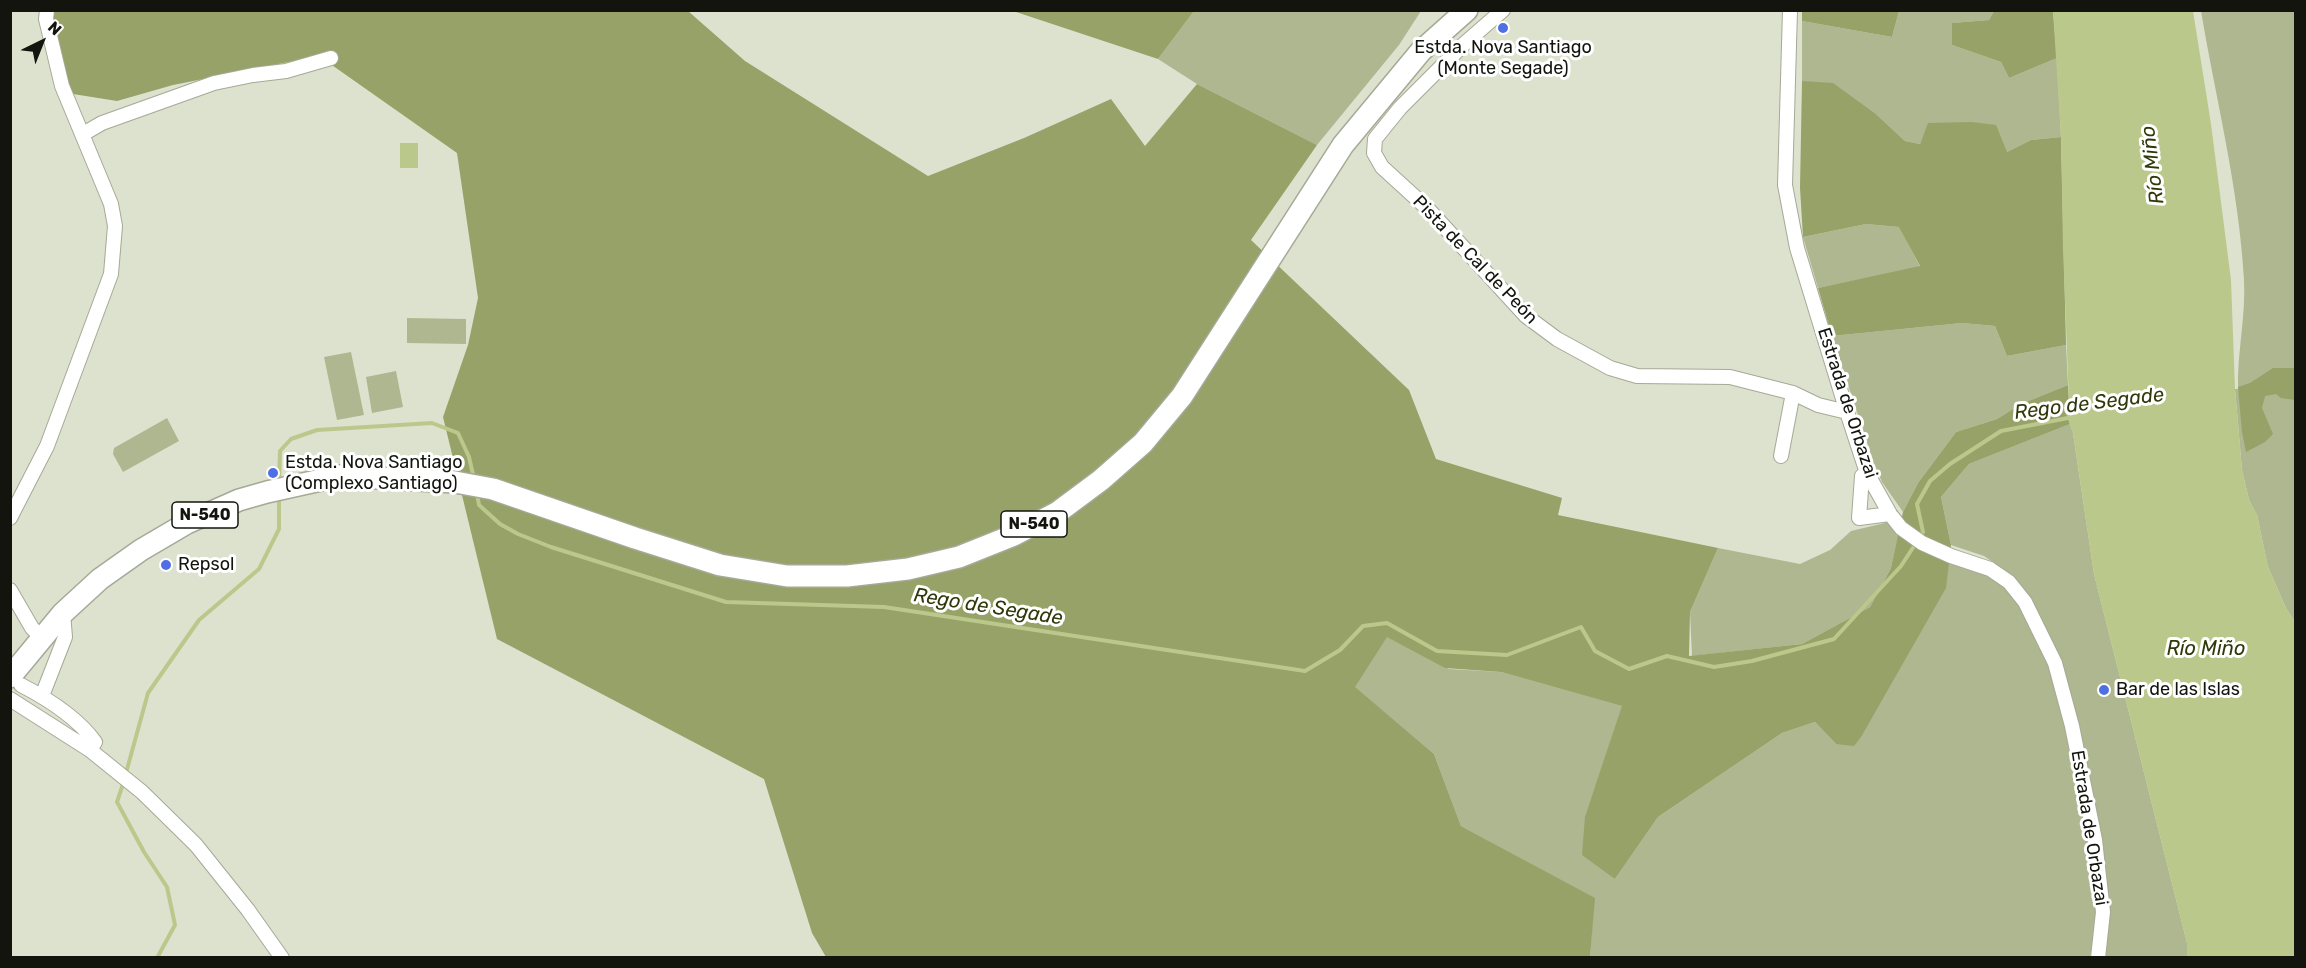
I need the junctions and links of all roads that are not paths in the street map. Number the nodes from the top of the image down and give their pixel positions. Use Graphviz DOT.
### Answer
graph roads {
  1 [pos="47,10"];
  2 [pos="1445,10"];
  3 [pos="1467,10"];
  4 [pos="1503,10"];
  5 [pos="1790,10"];
  6 [pos="1421,51"];
  7 [pos="331,58"];
  8 [pos="1385,92"];
  9 [pos="1400,108"];
  10 [pos="83,134"];
  11 [pos="1793,393"];
  12 [pos="1847,412"];
  13 [pos="1781,456"];
  14 [pos="1867,473"];
  15 [pos="1890,514"];
  16 [pos="10,518"];
  17 [pos="10,590"];
  18 [pos="63,613"];
  19 [pos="42,638"];
  20 [pos="16,681"];
  21 [pos="42,696"];
  22 [pos="10,699"];
  23 [pos="90,750"];
  24 [pos="282,957"];
  25 [pos="2098,957"];
  1 -- 10 [label="street"];
  2 -- 6 [label="highway"];
  3 -- 6 [label="highway, N-540"];
  4 -- 9 [label="street"];
  5 -- 12 [label="street, Estrada de Orbazai"];
  6 -- 8 [label="highway, N-540"];
  7 -- 10 [label="street"];
  8 -- 9 [label="street"];
  8 -- 18 [label="highway, N-540"];
  9 -- 11 [label="street, Pista de Cal de Peón"];
  10 -- 16 [label="street"];
  11 -- 12 [label="street, Pista de Cal de Peón"];
  11 -- 13 [label="street"];
  12 -- 14 [label="street, Estrada de Orbazai"];
  14 -- 15 [label="street, Estrada de Orbazai"];
  14 -- 15 [label="street"];
  15 -- 25 [label="street, Estrada de Orbazai"];
  17 -- 19 [label="street"];
  18 -- 19 [label="highway, N-540"];
  18 -- 21 [label="street"];
  19 -- 20 [label="highway, N-540"];
  20 -- 21 [label="street"];
  21 -- 23 [label="street"];
  22 -- 23 [label="street"];
  23 -- 24 [label="street"];
}
